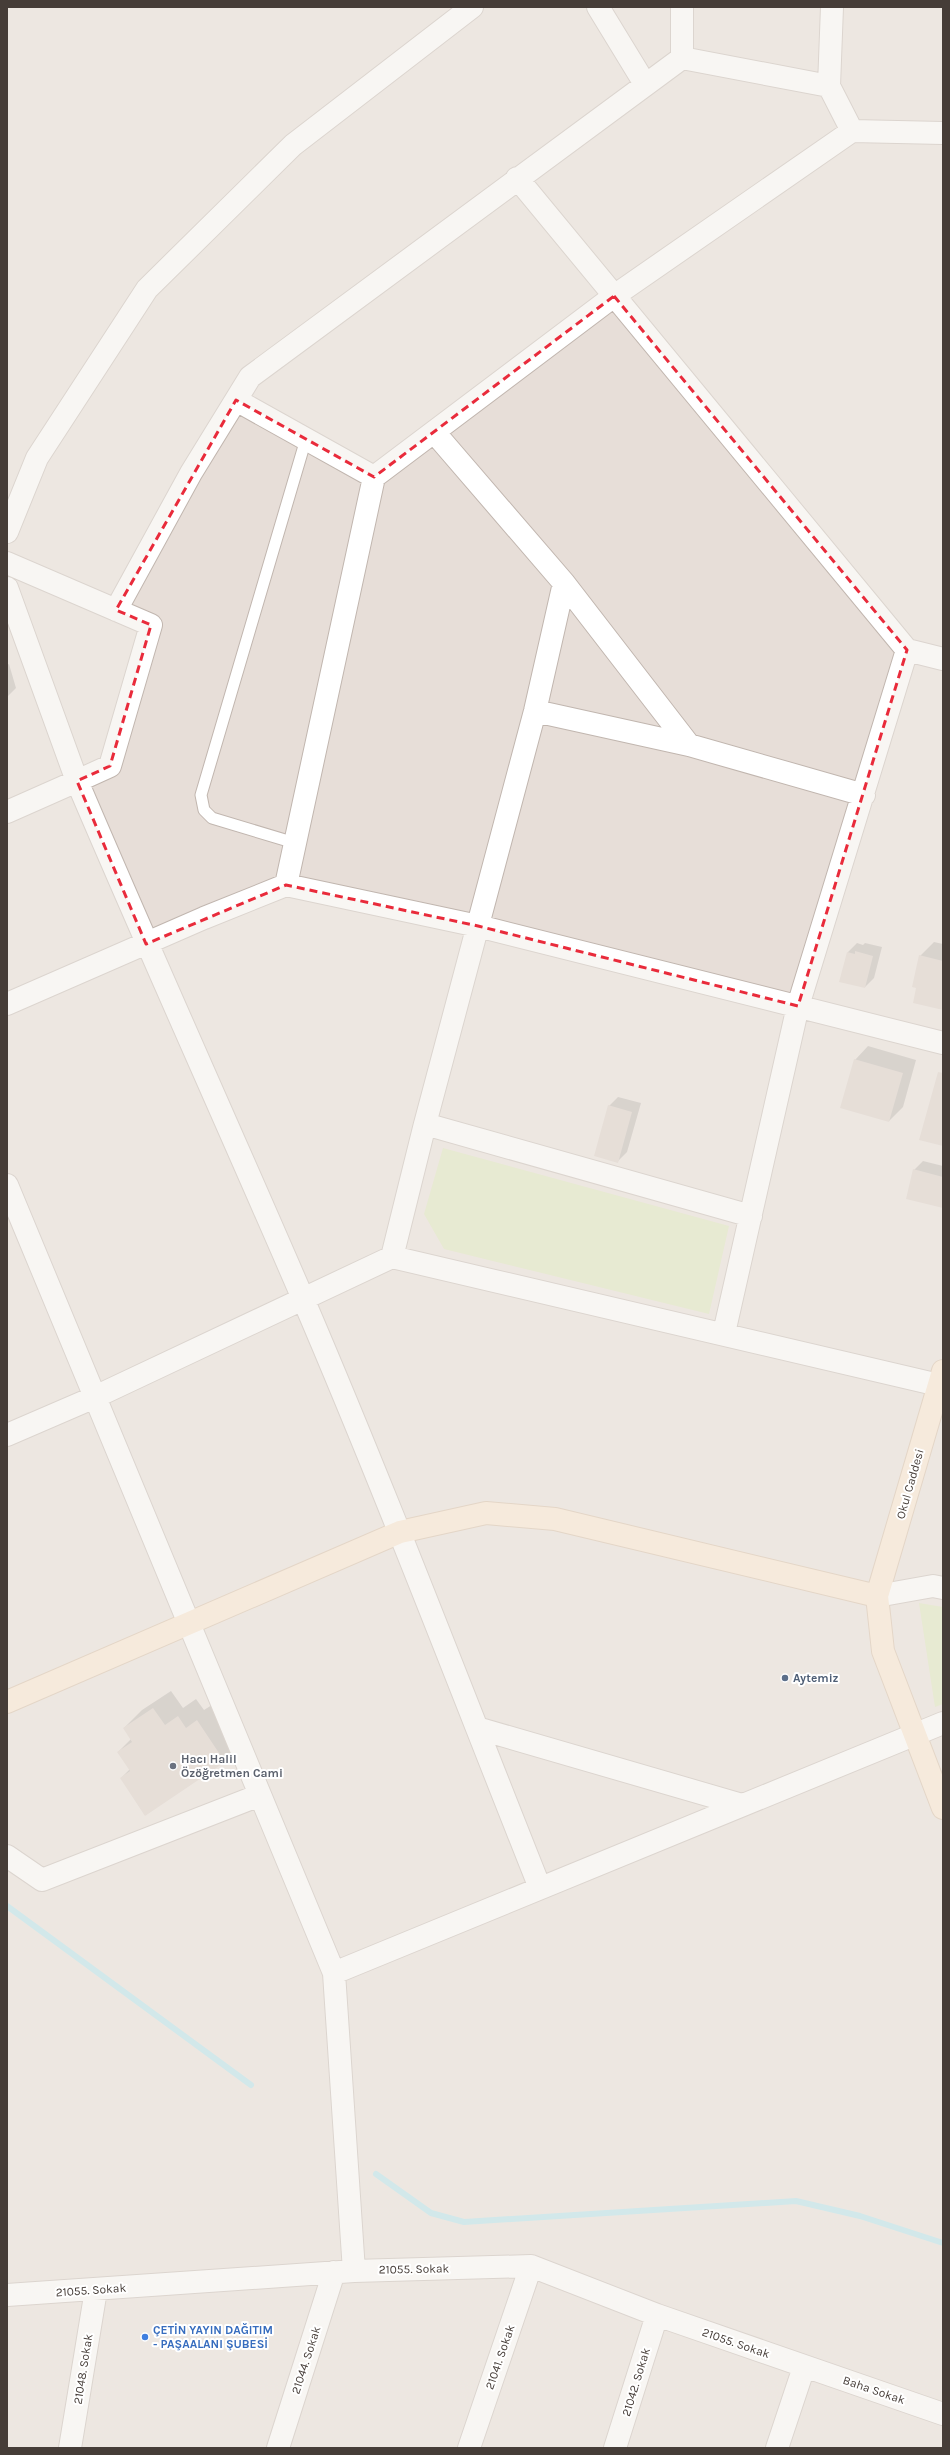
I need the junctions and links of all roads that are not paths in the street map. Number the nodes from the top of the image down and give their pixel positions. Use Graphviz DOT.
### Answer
graph roads {
  1 [pos="472,7"];
  2 [pos="598,7"];
  3 [pos="682,7"];
  4 [pos="832,7"];
  5 [pos="682,58"];
  6 [pos="645,84"];
  7 [pos="829,86"];
  8 [pos="852,131"];
  9 [pos="943,133"];
  10 [pos="517,178"];
  11 [pos="614,296"];
  12 [pos="236,400"];
  13 [pos="434,432"];
  14 [pos="306,439"];
  15 [pos="374,477"];
  16 [pos="7,532"];
  17 [pos="7,563"];
  18 [pos="564,583"];
  19 [pos="7,588"];
  20 [pos="116,610"];
  21 [pos="907,650"];
  22 [pos="943,659"];
  23 [pos="535,711"];
  24 [pos="689,745"];
  25 [pos="77,780"];
  26 [pos="864,795"];
  27 [pos="7,812"];
  28 [pos="295,843"];
  29 [pos="286,885"];
  30 [pos="478,926"];
  31 [pos="146,944"];
  32 [pos="7,1004"];
  33 [pos="798,1006"];
  34 [pos="943,1043"];
  35 [pos="425,1124"];
  36 [pos="7,1185"];
  37 [pos="751,1216"];
  38 [pos="392,1257"];
  39 [pos="303,1300"];
  40 [pos="724,1333"];
  41 [pos="942,1381"];
  42 [pos="95,1397"];
  43 [pos="7,1435"];
  44 [pos="400,1532"];
  45 [pos="943,1588"];
  46 [pos="877,1596"];
  47 [pos="189,1624"];
  48 [pos="7,1702"];
  49 [pos="943,1723"];
  50 [pos="476,1728"];
  51 [pos="913,1735"];
  52 [pos="260,1795"];
  53 [pos="742,1805"];
  54 [pos="943,1808"];
  55 [pos="7,1856"];
  56 [pos="540,1888"];
  57 [pos="334,1973"];
  58 [pos="531,2266"];
  59 [pos="344,2271"];
  60 [pos="96,2290"];
  61 [pos="7,2296"];
  62 [pos="657,2315"];
  63 [pos="804,2367"];
  64 [pos="943,2414"];
  65 [pos="70,2448"];
  66 [pos="278,2448"];
  67 [pos="469,2448"];
  68 [pos="615,2448"];
  69 [pos="777,2448"];
  1 -- 16 [label="street"];
  2 -- 6 [label="street"];
  3 -- 5 [label="street"];
  4 -- 7 [label="street"];
  5 -- 6 [label="street"];
  5 -- 7 [label="street"];
  6 -- 10 [label="street"];
  7 -- 8 [label="street"];
  8 -- 9 [label="street"];
  8 -- 11 [label="street"];
  10 -- 11 [label="street"];
  10 -- 12 [label="street"];
  11 -- 13 [label="street"];
  11 -- 21 [label="street"];
  12 -- 14 [label="street"];
  12 -- 20 [label="street"];
  13 -- 15 [label="street"];
  13 -- 18 [label="street"];
  14 -- 15 [label="street"];
  14 -- 28 [label="lane"];
  15 -- 28 [label="street"];
  17 -- 20 [label="street"];
  18 -- 23 [label="street"];
  18 -- 24 [label="street"];
  19 -- 25 [label="street"];
  20 -- 25 [label="street"];
  21 -- 22 [label="street"];
  21 -- 26 [label="street"];
  23 -- 24 [label="street"];
  23 -- 30 [label="street"];
  24 -- 26 [label="street"];
  25 -- 27 [label="street"];
  25 -- 31 [label="street"];
  26 -- 33 [label="street"];
  28 -- 29 [label="street"];
  29 -- 30 [label="street"];
  29 -- 31 [label="street"];
  30 -- 33 [label="street"];
  30 -- 35 [label="street"];
  31 -- 32 [label="street"];
  31 -- 39 [label="street"];
  33 -- 34 [label="street"];
  33 -- 37 [label="street"];
  35 -- 37 [label="street"];
  35 -- 38 [label="street"];
  36 -- 42 [label="street"];
  37 -- 40 [label="street"];
  38 -- 39 [label="street"];
  38 -- 40 [label="street"];
  39 -- 42 [label="street"];
  39 -- 44 [label="street"];
  40 -- 41 [label="street"];
  41 -- 46 [label="street, Okul Caddesi"];
  42 -- 43 [label="street"];
  42 -- 47 [label="street"];
  44 -- 46 [label="street"];
  44 -- 47 [label="street"];
  44 -- 50 [label="street"];
  45 -- 46 [label="street"];
  46 -- 51 [label="street"];
  47 -- 48 [label="street"];
  47 -- 52 [label="street"];
  49 -- 51 [label="street"];
  50 -- 53 [label="street"];
  50 -- 56 [label="street"];
  51 -- 53 [label="street"];
  51 -- 54 [label="street"];
  52 -- 55 [label="street"];
  52 -- 57 [label="street"];
  53 -- 56 [label="street"];
  56 -- 57 [label="street"];
  57 -- 59 [label="street"];
  58 -- 59 [label="street, 21055. Sokak"];
  58 -- 62 [label="street, 21055. Sokak"];
  58 -- 67 [label="street, 21041. Sokak"];
  59 -- 60 [label="street, 21055. Sokak"];
  59 -- 66 [label="street, 21044. Sokak"];
  60 -- 61 [label="street, 21055. Sokak"];
  60 -- 65 [label="street, 21048. Sokak"];
  62 -- 63 [label="street, 21055. Sokak"];
  62 -- 68 [label="street, 21042. Sokak"];
  63 -- 64 [label="street, Baha Sokak"];
  63 -- 69 [label="street"];
}
